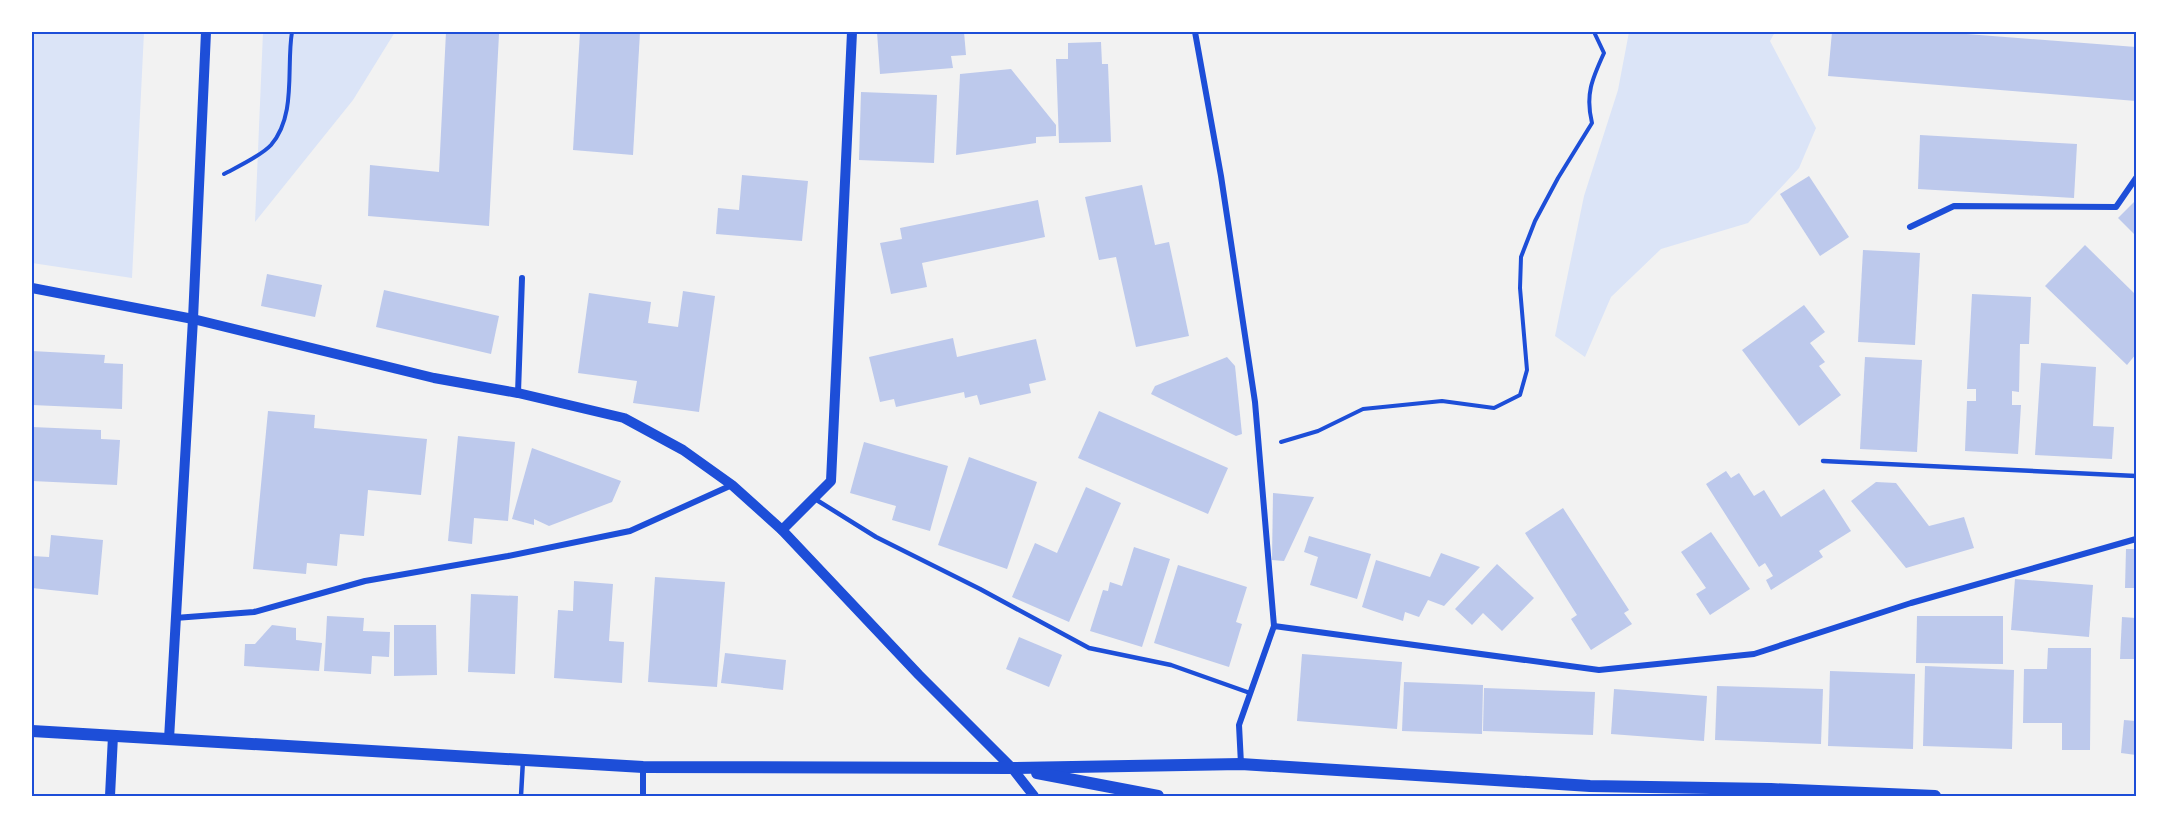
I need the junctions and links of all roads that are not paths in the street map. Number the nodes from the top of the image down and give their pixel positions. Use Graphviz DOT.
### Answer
graph roads {
  1 [pos="206,32"];
  2 [pos="852,32"];
  3 [pos="1195,32"];
  4 [pos="2136,178"];
  5 [pos="1910,227"];
  6 [pos="522,278"];
  7 [pos="32,288"];
  8 [pos="193,319"];
  9 [pos="518,393"];
  10 [pos="1823,461"];
  11 [pos="2136,476"];
  12 [pos="732,485"];
  13 [pos="814,498"];
  14 [pos="782,530"];
  15 [pos="2136,539"];
  16 [pos="175,618"];
  17 [pos="1274,626"];
  18 [pos="1250,693"];
  19 [pos="32,731"];
  20 [pos="113,736"];
  21 [pos="169,739"];
  22 [pos="523,760"];
  23 [pos="1241,764"];
  24 [pos="643,767"];
  25 [pos="1012,768"];
  26 [pos="1771,793"];
  27 [pos="110,796"];
  28 [pos="521,796"];
  29 [pos="643,796"];
  30 [pos="1034,796"];
  31 [pos="1158,796"];
  32 [pos="1935,796"];
  1 -- 8 [label="street"];
  2 -- 13 [label="street"];
  3 -- 17 [label="street"];
  4 -- 5 [label="street"];
  6 -- 9 [label="street"];
  7 -- 8 [label="street"];
  8 -- 9 [label="street"];
  8 -- 16 [label="street"];
  9 -- 12 [label="street"];
  10 -- 11 [label="lane"];
  12 -- 14 [label="street"];
  12 -- 16 [label="street"];
  13 -- 14 [label="street"];
  13 -- 18 [label="lane"];
  14 -- 25 [label="street"];
  15 -- 17 [label="street"];
  16 -- 21 [label="street"];
  17 -- 18 [label="street"];
  18 -- 23 [label="street"];
  19 -- 20 [label="main road"];
  20 -- 21 [label="main road"];
  20 -- 27 [label="street"];
  21 -- 22 [label="main road"];
  22 -- 24 [label="main road"];
  22 -- 28 [label="lane"];
  23 -- 25 [label="main road"];
  23 -- 26 [label="main road"];
  24 -- 25 [label="main road"];
  24 -- 29 [label="street"];
  25 -- 30 [label="street"];
  25 -- 31 [label="main road"];
  26 -- 32 [label="main road"];
}
